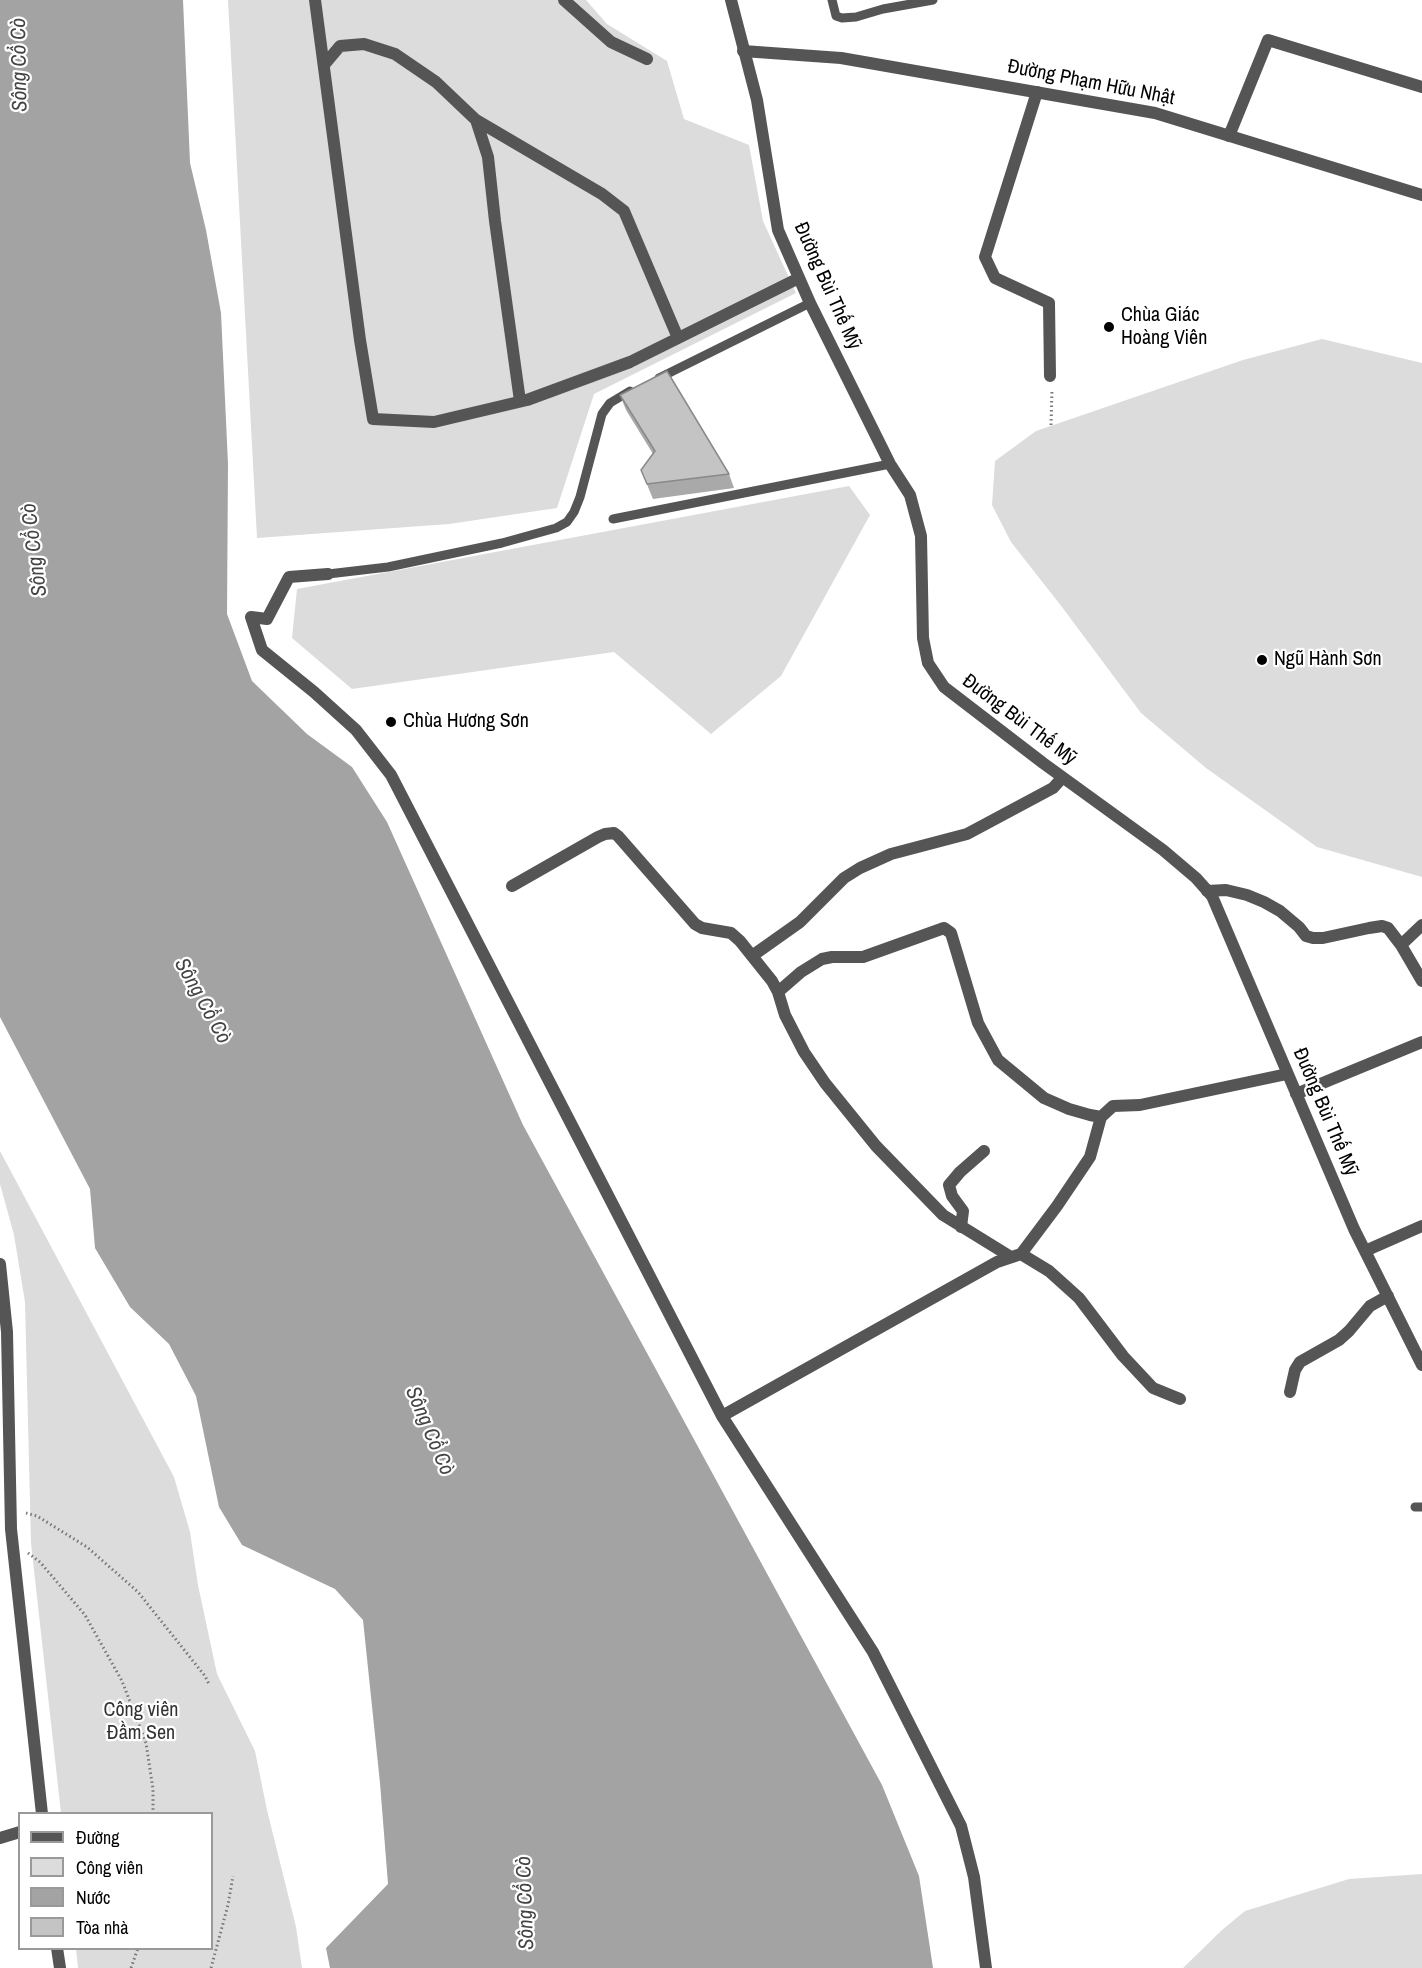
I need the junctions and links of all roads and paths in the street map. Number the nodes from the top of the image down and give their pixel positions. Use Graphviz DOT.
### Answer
graph roads {
  1 [pos="315,0"];
  2 [pos="564,0"];
  3 [pos="730,0"];
  4 [pos="832,0"];
  5 [pos="933,0"];
  6 [pos="882,5"];
  7 [pos="743,51"];
  8 [pos="647,59"];
  9 [pos="324,65"];
  10 [pos="1420,83"];
  11 [pos="1037,92"];
  12 [pos="476,120"];
  13 [pos="1228,136"];
  14 [pos="1422,195"];
  15 [pos="799,278"];
  16 [pos="810,303"];
  17 [pos="678,338"];
  18 [pos="1050,376"];
  19 [pos="646,384"];
  20 [pos="636,388"];
  21 [pos="1053,398"];
  22 [pos="520,401"];
  23 [pos="1051,425"];
  24 [pos="890,464"];
  25 [pos="613,519"];
  26 [pos="328,574"];
  27 [pos="1062,778"];
  28 [pos="512,886"];
  29 [pos="1207,891"];
  30 [pos="1422,925"];
  31 [pos="1401,945"];
  32 [pos="752,956"];
  33 [pos="1422,981"];
  34 [pos="778,992"];
  35 [pos="1422,1042"];
  36 [pos="1287,1074"];
  37 [pos="1296,1095"];
  38 [pos="1101,1117"];
  39 [pos="984,1151"];
  40 [pos="961,1227"];
  41 [pos="1422,1227"];
  42 [pos="1365,1251"];
  43 [pos="1016,1256"];
  44 [pos="0,1264"];
  45 [pos="1388,1296"];
  46 [pos="1422,1365"];
  47 [pos="1290,1392"];
  48 [pos="1180,1399"];
  49 [pos="722,1416"];
  50 [pos="26,1514"];
  51 [pos="6,1531"];
  52 [pos="28,1553"];
  53 [pos="209,1684"];
  54 [pos="42,1812"];
  55 [pos="153,1812"];
  56 [pos="18,1833"];
  57 [pos="0,1838"];
  58 [pos="233,1876"];
  59 [pos="57,1950"];
  60 [pos="137,1950"];
  61 [pos="60,1968"];
  62 [pos="131,1968"];
  63 [pos="211,1968"];
  64 [pos="986,1968"];
  1 -- 9 [label="street"];
  2 -- 8 [label="street"];
  3 -- 7 [label="street, Đường Bùi Thế Mỹ"];
  4 -- 6 [label="lane"];
  5 -- 6 [label="lane"];
  7 -- 11 [label="street, Đường Phạm Hữu Nhật"];
  7 -- 15 [label="street, Đường Bùi Thế Mỹ"];
  9 -- 12 [label="street"];
  9 -- 22 [label="street"];
  10 -- 13 [label="street"];
  11 -- 13 [label="street, Đường Phạm Hữu Nhật"];
  11 -- 18 [label="street"];
  12 -- 17 [label="street"];
  12 -- 22 [label="street"];
  13 -- 14 [label="street, Đường Phạm Hữu Nhật"];
  15 -- 16 [label="street, Đường Bùi Thế Mỹ"];
  15 -- 17 [label="street"];
  16 -- 19 [label="lane"];
  16 -- 24 [label="street, Đường Bùi Thế Mỹ"];
  17 -- 22 [label="street"];
  20 -- 26 [label="lane"];
  21 -- 23 [label="path"];
  24 -- 25 [label="lane"];
  24 -- 27 [label="street, Đường Bùi Thế Mỹ"];
  26 -- 49 [label="street"];
  27 -- 29 [label="street, Đường Bùi Thế Mỹ"];
  27 -- 32 [label="street"];
  28 -- 32 [label="street"];
  29 -- 31 [label="street"];
  29 -- 36 [label="street, Đường Bùi Thế Mỹ"];
  30 -- 31 [label="street"];
  31 -- 33 [label="street"];
  32 -- 34 [label="street"];
  34 -- 38 [label="street"];
  34 -- 40 [label="street"];
  35 -- 37 [label="street"];
  36 -- 37 [label="street, Đường Bùi Thế Mỹ"];
  36 -- 38 [label="street"];
  37 -- 42 [label="street, Đường Bùi Thế Mỹ"];
  38 -- 43 [label="street"];
  39 -- 40 [label="street"];
  40 -- 43 [label="street"];
  41 -- 42 [label="street"];
  42 -- 45 [label="street, Đường Bùi Thế Mỹ"];
  43 -- 48 [label="street"];
  43 -- 49 [label="street"];
  44 -- 51 [label="street"];
  45 -- 46 [label="street, Đường Bùi Thế Mỹ"];
  45 -- 47 [label="street"];
  49 -- 64 [label="street"];
  50 -- 53 [label="path"];
  51 -- 54 [label="street"];
  52 -- 55 [label="path"];
  56 -- 57 [label="street"];
  58 -- 63 [label="path"];
  59 -- 61 [label="street"];
  60 -- 62 [label="path"];
}
